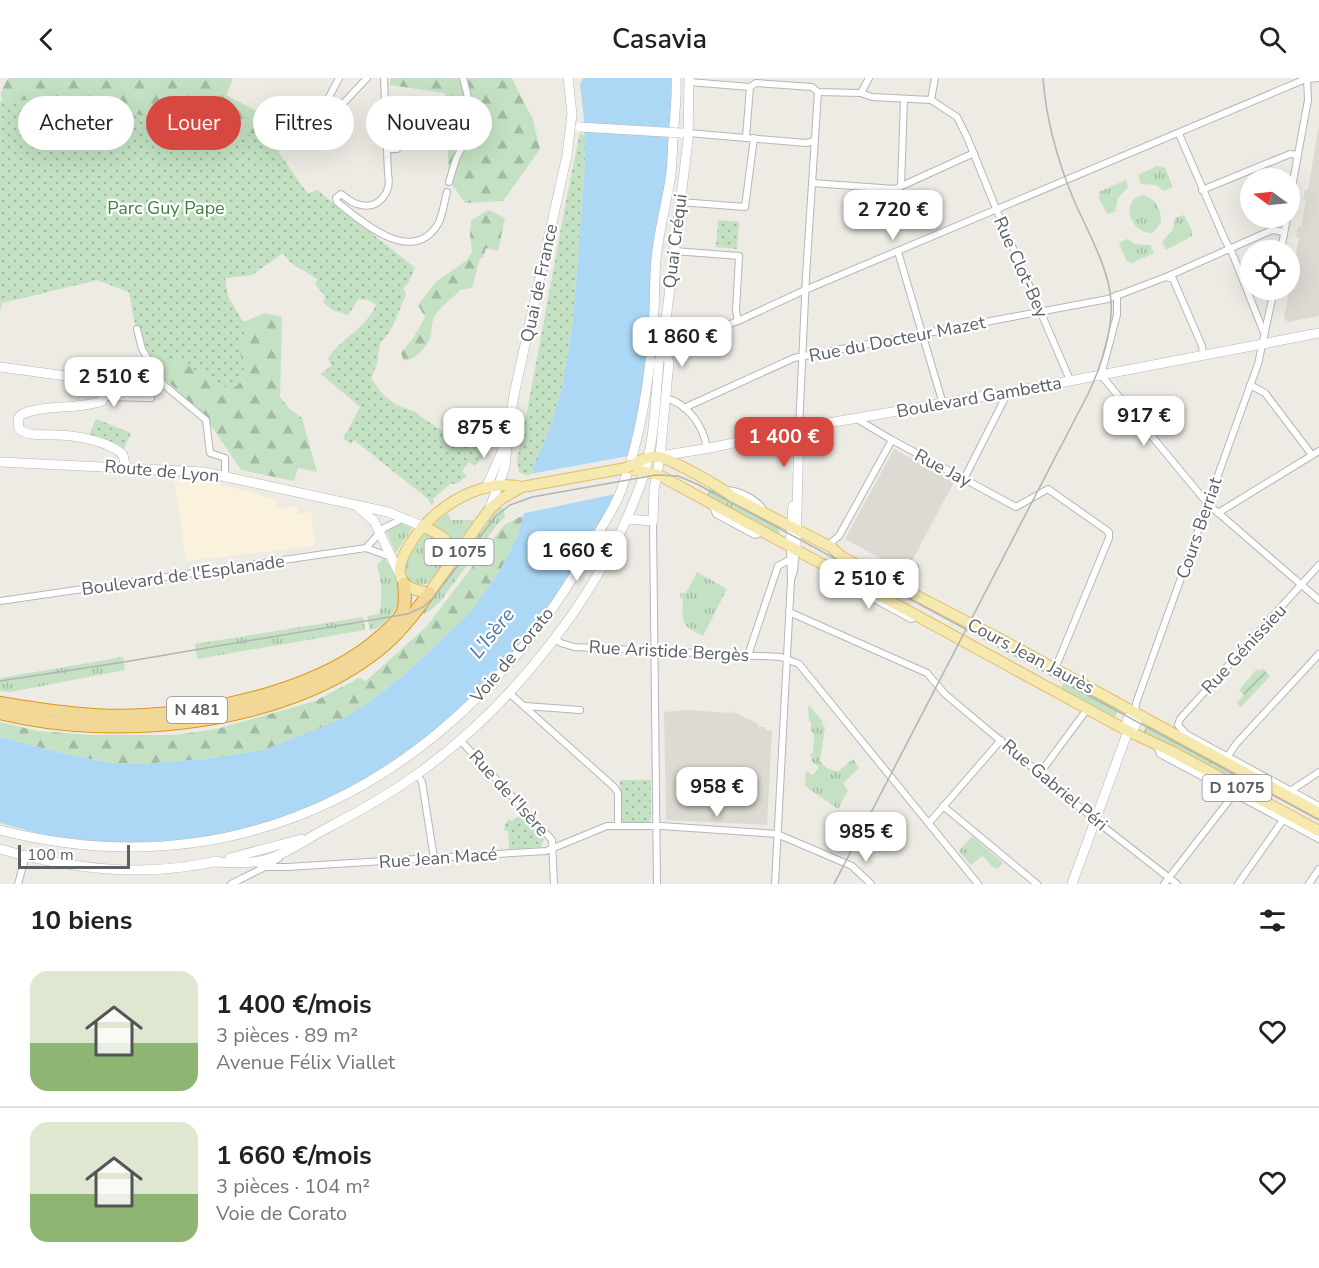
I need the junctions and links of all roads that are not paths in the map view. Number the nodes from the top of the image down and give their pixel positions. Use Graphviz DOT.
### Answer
graph roads {
  1 [pos="339,78"];
  2 [pos="367,78"];
  3 [pos="384,78"];
  4 [pos="463,78"];
  5 [pos="568,78"];
  6 [pos="676,78"];
  7 [pos="869,78"];
  8 [pos="935,78"];
  9 [pos="1308,78"];
  10 [pos="1319,78"];
  11 [pos="689,80"];
  12 [pos="750,87"];
  13 [pos="818,92"];
  14 [pos="861,93"];
  15 [pos="385,96"];
  16 [pos="904,99"];
  17 [pos="931,100"];
  18 [pos="576,127"];
  19 [pos="684,133"];
  20 [pos="1179,134"];
  21 [pos="750,138"];
  22 [pos="814,141"];
  23 [pos="387,150"];
  24 [pos="974,153"];
  25 [pos="1298,155"];
  26 [pos="1296,168"];
  27 [pos="449,182"];
  28 [pos="812,183"];
  29 [pos="900,186"];
  30 [pos="1202,190"];
  31 [pos="447,192"];
  32 [pos="680,202"];
  33 [pos="997,211"];
  34 [pos="1285,228"];
  35 [pos="1284,232"];
  36 [pos="1283,240"];
  37 [pos="1230,248"];
  38 [pos="674,251"];
  39 [pos="898,252"];
  40 [pos="1166,277"];
  41 [pos="805,290"];
  42 [pos="1118,296"];
  43 [pos="1272,300"];
  44 [pos="1041,312"];
  45 [pos="738,321"];
  46 [pos="137,329"];
  47 [pos="1319,333"];
  48 [pos="922,334"];
  49 [pos="1264,339"];
  50 [pos="664,349"];
  51 [pos="1203,354"];
  52 [pos="803,356"];
  53 [pos="0,367"];
  54 [pos="1101,375"];
  55 [pos="1070,380"];
  56 [pos="1250,385"];
  57 [pos="1008,392"];
  58 [pos="662,393"];
  59 [pos="106,397"];
  60 [pos="152,398"];
  61 [pos="942,404"];
  62 [pos="684,408"];
  63 [pos="857,419"];
  64 [pos="799,429"];
  65 [pos="507,440"];
  66 [pos="892,440"];
  67 [pos="709,448"];
  68 [pos="1319,452"];
  69 [pos="1312,455"];
  70 [pos="660,456"];
  71 [pos="648,457"];
  72 [pos="0,462"];
  73 [pos="126,467"];
  74 [pos="629,467"];
  75 [pos="651,473"];
  76 [pos="225,476"];
  77 [pos="964,478"];
  78 [pos="498,485"];
  79 [pos="486,488"];
  80 [pos="516,488"];
  81 [pos="1208,504"];
  82 [pos="356,505"];
  83 [pos="489,510"];
  84 [pos="1218,513"];
  85 [pos="405,518"];
  86 [pos="626,519"];
  87 [pos="653,524"];
  88 [pos="422,526"];
  89 [pos="794,530"];
  90 [pos="380,533"];
  91 [pos="827,546"];
  92 [pos="366,548"];
  93 [pos="793,548"];
  94 [pos="392,557"];
  95 [pos="456,557"];
  96 [pos="789,560"];
  97 [pos="1319,566"];
  98 [pos="915,567"];
  99 [pos="402,578"];
  100 [pos="791,580"];
  101 [pos="1302,586"];
  102 [pos="906,590"];
  103 [pos="429,593"];
  104 [pos="1319,600"];
  105 [pos="0,602"];
  106 [pos="789,612"];
  107 [pos="554,638"];
  108 [pos="654,650"];
  109 [pos="1319,654"];
  110 [pos="748,655"];
  111 [pos="786,657"];
  112 [pos="1055,669"];
  113 [pos="508,692"];
  114 [pos="0,703"];
  115 [pos="525,706"];
  116 [pos="1088,708"];
  117 [pos="580,710"];
  118 [pos="1135,712"];
  119 [pos="0,713"];
  120 [pos="1169,730"];
  121 [pos="1128,731"];
  122 [pos="1185,733"];
  123 [pos="460,740"];
  124 [pos="1000,740"];
  125 [pos="1156,743"];
  126 [pos="1228,756"];
  127 [pos="1319,772"];
  128 [pos="1040,773"];
  129 [pos="417,774"];
  130 [pos="1292,790"];
  131 [pos="1234,794"];
  132 [pos="943,806"];
  133 [pos="1319,806"];
  134 [pos="1319,813"];
  135 [pos="1095,820"];
  136 [pos="1283,820"];
  137 [pos="929,823"];
  138 [pos="618,826"];
  139 [pos="656,826"];
  140 [pos="0,830"];
  141 [pos="322,831"];
  142 [pos="1319,831"];
  143 [pos="777,834"];
  144 [pos="1319,839"];
  145 [pos="551,848"];
  146 [pos="264,849"];
  147 [pos="292,849"];
  148 [pos="1,850"];
  149 [pos="26,855"];
  150 [pos="434,858"];
  151 [pos="212,862"];
  152 [pos="242,862"];
  153 [pos="254,862"];
  154 [pos="265,867"];
  155 [pos="1319,869"];
  156 [pos="244,875"];
  157 [pos="1169,878"];
  158 [pos="869,881"];
  159 [pos="18,884"];
  160 [pos="231,884"];
  161 [pos="554,884"];
  162 [pos="657,884"];
  163 [pos="775,884"];
  164 [pos="861,884"];
  165 [pos="978,884"];
  166 [pos="1037,884"];
  167 [pos="1072,884"];
  168 [pos="1164,884"];
  169 [pos="1177,884"];
  170 [pos="1238,884"];
  171 [pos="1309,884"];
  1 -- 2 [label="street"];
  3 -- 15 [label="street"];
  4 -- 27 [label="street"];
  5 -- 18 [label="street, Quai de France"];
  6 -- 140 [label="street, Voie de Corato"];
  7 -- 14 [label="street"];
  8 -- 17 [label="street"];
  9 -- 10 [label="street"];
  9 -- 20 [label="street"];
  9 -- 25 [label="street"];
  11 -- 12 [label="street"];
  11 -- 19 [label="street, Quai Créqui"];
  12 -- 13 [label="street"];
  12 -- 21 [label="street"];
  13 -- 14 [label="street"];
  13 -- 22 [label="street"];
  14 -- 16 [label="street"];
  16 -- 17 [label="street"];
  16 -- 29 [label="street"];
  17 -- 24 [label="street, Rue Clot-Bey"];
  18 -- 19 [label="street, bridge"];
  18 -- 65 [label="street, Quai de France"];
  19 -- 21 [label="street"];
  19 -- 32 [label="street, Quai Créqui"];
  20 -- 30 [label="street"];
  20 -- 33 [label="street"];
  21 -- 22 [label="street"];
  21 -- 32 [label="street"];
  22 -- 28 [label="street"];
  23 -- 31 [label="street"];
  24 -- 29 [label="street"];
  24 -- 33 [label="street, Rue Clot-Bey"];
  25 -- 26 [label="street"];
  25 -- 30 [label="street"];
  28 -- 29 [label="street"];
  28 -- 41 [label="street"];
  30 -- 37 [label="street"];
  32 -- 38 [label="street, Quai Créqui"];
  33 -- 39 [label="street"];
  33 -- 44 [label="street, Rue Clot-Bey"];
  34 -- 35 [label="street"];
  35 -- 36 [label="street"];
  35 -- 37 [label="street, Rue du Docteur Mazet"];
  37 -- 40 [label="street, Rue du Docteur Mazet"];
  37 -- 49 [label="street"];
  38 -- 45 [label="street"];
  38 -- 50 [label="street, Quai Créqui"];
  39 -- 41 [label="street"];
  39 -- 48 [label="street"];
  40 -- 42 [label="street, Rue du Docteur Mazet"];
  40 -- 51 [label="street"];
  41 -- 45 [label="street"];
  41 -- 52 [label="street"];
  42 -- 44 [label="street, Rue du Docteur Mazet"];
  42 -- 54 [label="street"];
  43 -- 49 [label="street, Cours Berriat"];
  44 -- 48 [label="street, Rue du Docteur Mazet"];
  44 -- 55 [label="street, Rue Clot-Bey"];
  45 -- 50 [label="street"];
  46 -- 76 [label="street"];
  47 -- 49 [label="street, Boulevard Gambetta"];
  48 -- 52 [label="street, Rue du Docteur Mazet"];
  48 -- 61 [label="street"];
  49 -- 51 [label="street, Boulevard Gambetta"];
  49 -- 56 [label="street, Cours Berriat"];
  50 -- 58 [label="street, Quai Créqui"];
  51 -- 54 [label="street, Boulevard Gambetta"];
  52 -- 62 [label="street, Rue du Docteur Mazet"];
  52 -- 64 [label="street"];
  53 -- 59 [label="street"];
  54 -- 55 [label="street, Boulevard Gambetta"];
  54 -- 81 [label="street"];
  55 -- 57 [label="street, Boulevard Gambetta"];
  56 -- 69 [label="street"];
  56 -- 81 [label="street, Cours Berriat"];
  57 -- 61 [label="street, Boulevard Gambetta"];
  57 -- 77 [label="street"];
  58 -- 62 [label="street"];
  58 -- 70 [label="street"];
  58 -- 71 [label="street"];
  59 -- 60 [label="street"];
  59 -- 73 [label="street"];
  61 -- 63 [label="street, Boulevard Gambetta"];
  62 -- 67 [label="street"];
  63 -- 64 [label="street, Boulevard Gambetta"];
  63 -- 66 [label="street, Rue Jay"];
  64 -- 67 [label="street, Boulevard Gambetta"];
  64 -- 89 [label="street"];
  65 -- 78 [label="street, Quai de France"];
  65 -- 79 [label="street, Quai de France"];
  66 -- 77 [label="street, Rue Jay"];
  66 -- 91 [label="street"];
  67 -- 70 [label="street, Boulevard Gambetta"];
  68 -- 69 [label="street"];
  69 -- 84 [label="street"];
  70 -- 71 [label="main road"];
  70 -- 75 [label="street"];
  70 -- 89 [label="main road, Cours Jean Jaurès / D 1075"];
  71 -- 74 [label="main road, D 1075"];
  71 -- 75 [label="street"];
  72 -- 73 [label="street, Route de Lyon / D 1075"];
  73 -- 76 [label="street, Route de Lyon / D 1075"];
  74 -- 75 [label="main road, D 1075"];
  74 -- 80 [label="main road, D 1075"];
  75 -- 86 [label="street"];
  75 -- 87 [label="street"];
  75 -- 93 [label="main road, Cours Jean Jaurès / D 1075"];
  76 -- 82 [label="street, Route de Lyon / D 1075"];
  77 -- 112 [label="street, Rue Jay"];
  78 -- 79 [label="main road, D 1075"];
  78 -- 80 [label="main road, D 1075"];
  78 -- 83 [label="street, Quai de France"];
  79 -- 88 [label="main road, D 1075"];
  80 -- 83 [label="main road, D 1075"];
  81 -- 84 [label="street"];
  81 -- 118 [label="street, Cours Berriat"];
  82 -- 85 [label="street, D 1075"];
  82 -- 90 [label="street, D 1075"];
  83 -- 95 [label="main road, D 1075"];
  84 -- 101 [label="street"];
  85 -- 88 [label="street, D 1075"];
  85 -- 90 [label="street"];
  86 -- 87 [label="street"];
  86 -- 107 [label="street"];
  87 -- 108 [label="street"];
  88 -- 95 [label="main road"];
  88 -- 99 [label="main road"];
  89 -- 91 [label="main road, Cours Jean Jaurès / D 1075"];
  89 -- 93 [label="street"];
  90 -- 92 [label="street"];
  90 -- 94 [label="street, D 1075"];
  91 -- 102 [label="main road, Cours Jean Jaurès / D 1075"];
  92 -- 94 [label="street"];
  92 -- 105 [label="street, Boulevard de l'Esplanade"];
  93 -- 96 [label="street"];
  93 -- 100 [label="street"];
  93 -- 116 [label="main road, Cours Jean Jaurès / D 1075"];
  94 -- 99 [label="street, D 1075"];
  95 -- 103 [label="main road, D 1075"];
  96 -- 100 [label="street"];
  96 -- 110 [label="street"];
  97 -- 101 [label="street, Rue Génissieu"];
  98 -- 102 [label="street"];
  99 -- 103 [label="main road, D 1075"];
  99 -- 114 [label="highway, N 481"];
  100 -- 106 [label="street"];
  101 -- 104 [label="street"];
  101 -- 122 [label="street, Rue Génissieu"];
  102 -- 112 [label="main road, Cours Jean Jaurès / D 1075"];
  103 -- 119 [label="highway, N 481"];
  106 -- 111 [label="street"];
  106 -- 124 [label="street, Rue Gabriel Péri"];
  107 -- 108 [label="street, Rue Aristide Bergès"];
  107 -- 113 [label="street"];
  108 -- 110 [label="street, Rue Aristide Bergès"];
  108 -- 139 [label="street"];
  109 -- 126 [label="street"];
  110 -- 111 [label="street, Rue Aristide Bergès"];
  111 -- 137 [label="street"];
  111 -- 143 [label="street"];
  112 -- 118 [label="main road, Cours Jean Jaurès / D 1075"];
  113 -- 115 [label="street"];
  113 -- 123 [label="street"];
  115 -- 117 [label="street"];
  115 -- 138 [label="street"];
  116 -- 121 [label="main road, Cours Jean Jaurès / D 1075"];
  116 -- 128 [label="street"];
  118 -- 120 [label="main road, Cours Jean Jaurès / D 1075"];
  118 -- 121 [label="street, Cours Berriat"];
  120 -- 122 [label="street, Cours Jean Jaurès"];
  120 -- 134 [label="main road, Cours Jean Jaurès / D 1075"];
  121 -- 125 [label="main road, Cours Jean Jaurès / D 1075"];
  121 -- 135 [label="street"];
  122 -- 126 [label="street, Cours Jean Jaurès"];
  123 -- 129 [label="street"];
  123 -- 145 [label="street, Rue de l'Isère"];
  124 -- 128 [label="street, Rue Gabriel Péri"];
  124 -- 132 [label="street"];
  125 -- 131 [label="street, Cours Jean Jaurès"];
  125 -- 142 [label="main road, Cours Jean Jaurès / D 1075"];
  126 -- 130 [label="street, Cours Jean Jaurès"];
  127 -- 130 [label="street"];
  128 -- 135 [label="street, Rue Gabriel Péri"];
  129 -- 141 [label="street"];
  129 -- 150 [label="street"];
  130 -- 133 [label="street, Cours Jean Jaurès"];
  131 -- 136 [label="street, Cours Jean Jaurès"];
  131 -- 157 [label="street"];
  132 -- 137 [label="street"];
  132 -- 166 [label="street"];
  135 -- 157 [label="street, Rue Gabriel Péri"];
  135 -- 167 [label="street"];
  136 -- 144 [label="street, Cours Jean Jaurès"];
  136 -- 170 [label="street"];
  137 -- 165 [label="street"];
  138 -- 139 [label="street, Rue Jean Macé"];
  138 -- 145 [label="street, Rue Jean Macé"];
  139 -- 143 [label="street, Rue Jean Macé"];
  139 -- 162 [label="street"];
  141 -- 146 [label="street"];
  141 -- 147 [label="street"];
  143 -- 158 [label="street, Rue Jean Macé"];
  143 -- 163 [label="street"];
  145 -- 150 [label="street, Rue Jean Macé"];
  145 -- 161 [label="street, Rue de l'Isère"];
  146 -- 151 [label="street"];
  146 -- 153 [label="street"];
  147 -- 153 [label="street"];
  147 -- 154 [label="street"];
  148 -- 149 [label="street"];
  149 -- 151 [label="street"];
  149 -- 159 [label="street"];
  150 -- 154 [label="street, Rue Jean Macé"];
  151 -- 152 [label="street"];
  152 -- 153 [label="street"];
  152 -- 156 [label="street"];
  153 -- 154 [label="street, Rue Jean Macé"];
  153 -- 156 [label="street"];
  154 -- 156 [label="street"];
  155 -- 171 [label="street"];
  156 -- 160 [label="street"];
  157 -- 168 [label="street"];
  157 -- 169 [label="street, Rue Gabriel Péri"];
  158 -- 164 [label="street"];
}
